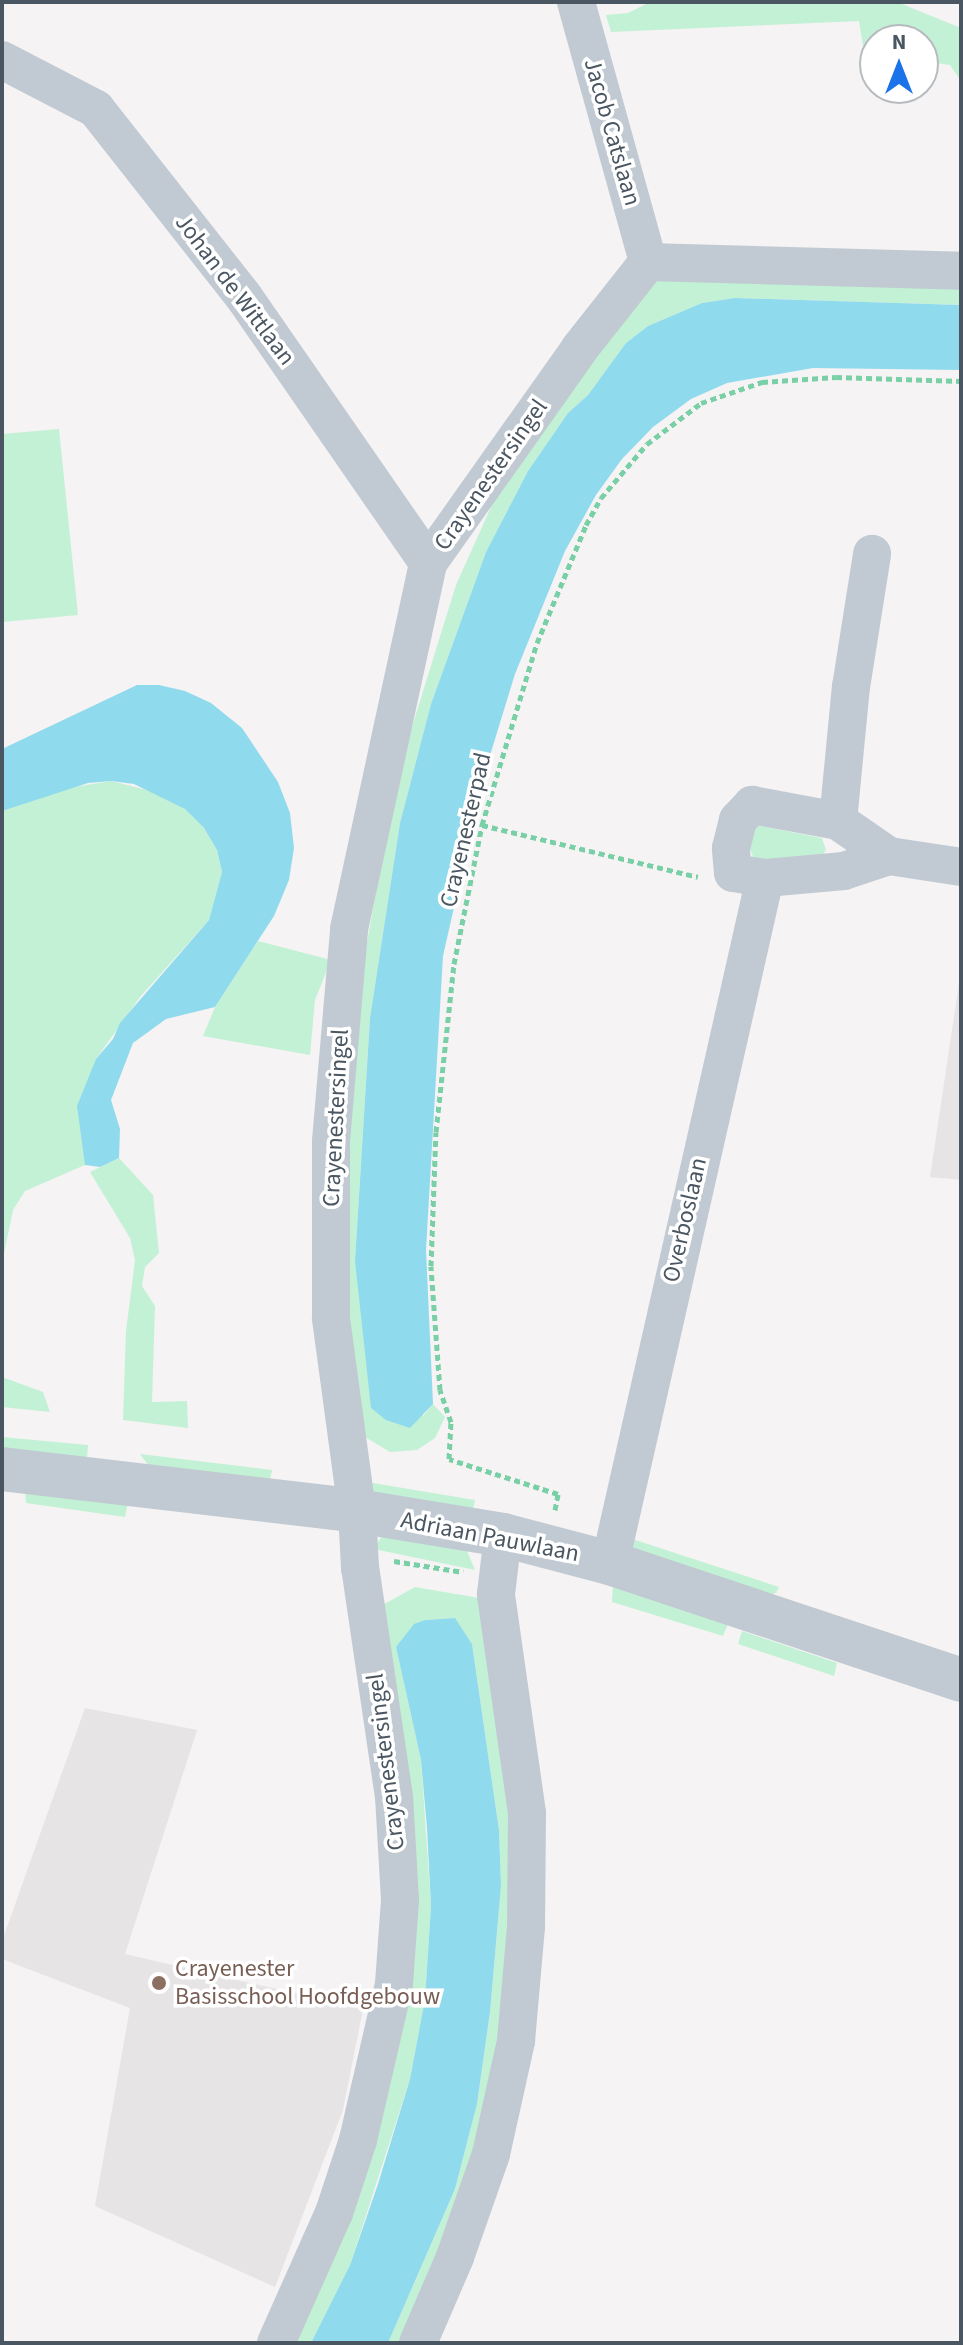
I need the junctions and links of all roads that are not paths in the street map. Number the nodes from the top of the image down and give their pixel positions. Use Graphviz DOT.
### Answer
graph roads {
  1 [pos="576,2"];
  2 [pos="2,60"];
  3 [pos="648,262"];
  4 [pos="961,271"];
  5 [pos="872,554"];
  6 [pos="428,563"];
  7 [pos="838,821"];
  8 [pos="889,856"];
  9 [pos="961,867"];
  10 [pos="749,875"];
  11 [pos="2,1469"];
  12 [pos="355,1493"];
  13 [pos="503,1535"];
  14 [pos="610,1563"];
  15 [pos="961,1680"];
  16 [pos="276,2343"];
  17 [pos="418,2343"];
  1 -- 3 [label="street, Jacob Catslaan"];
  2 -- 6 [label="street, Johan de Wittlaan"];
  3 -- 4 [label="street"];
  3 -- 6 [label="street, Crayenestersingel"];
  5 -- 7 [label="street"];
  6 -- 12 [label="street, Crayenestersingel"];
  7 -- 8 [label="street, Overboslaan"];
  7 -- 10 [label="street, Overboslaan"];
  8 -- 9 [label="street, Overboslaan"];
  8 -- 10 [label="street, Overboslaan"];
  10 -- 14 [label="street, Overboslaan"];
  11 -- 12 [label="street, Adriaan Pauwlaan"];
  12 -- 13 [label="street, Adriaan Pauwlaan"];
  12 -- 16 [label="street, Crayenestersingel"];
  13 -- 14 [label="street, Adriaan Pauwlaan"];
  13 -- 17 [label="street"];
  14 -- 15 [label="street, Adriaan Pauwlaan"];
}
